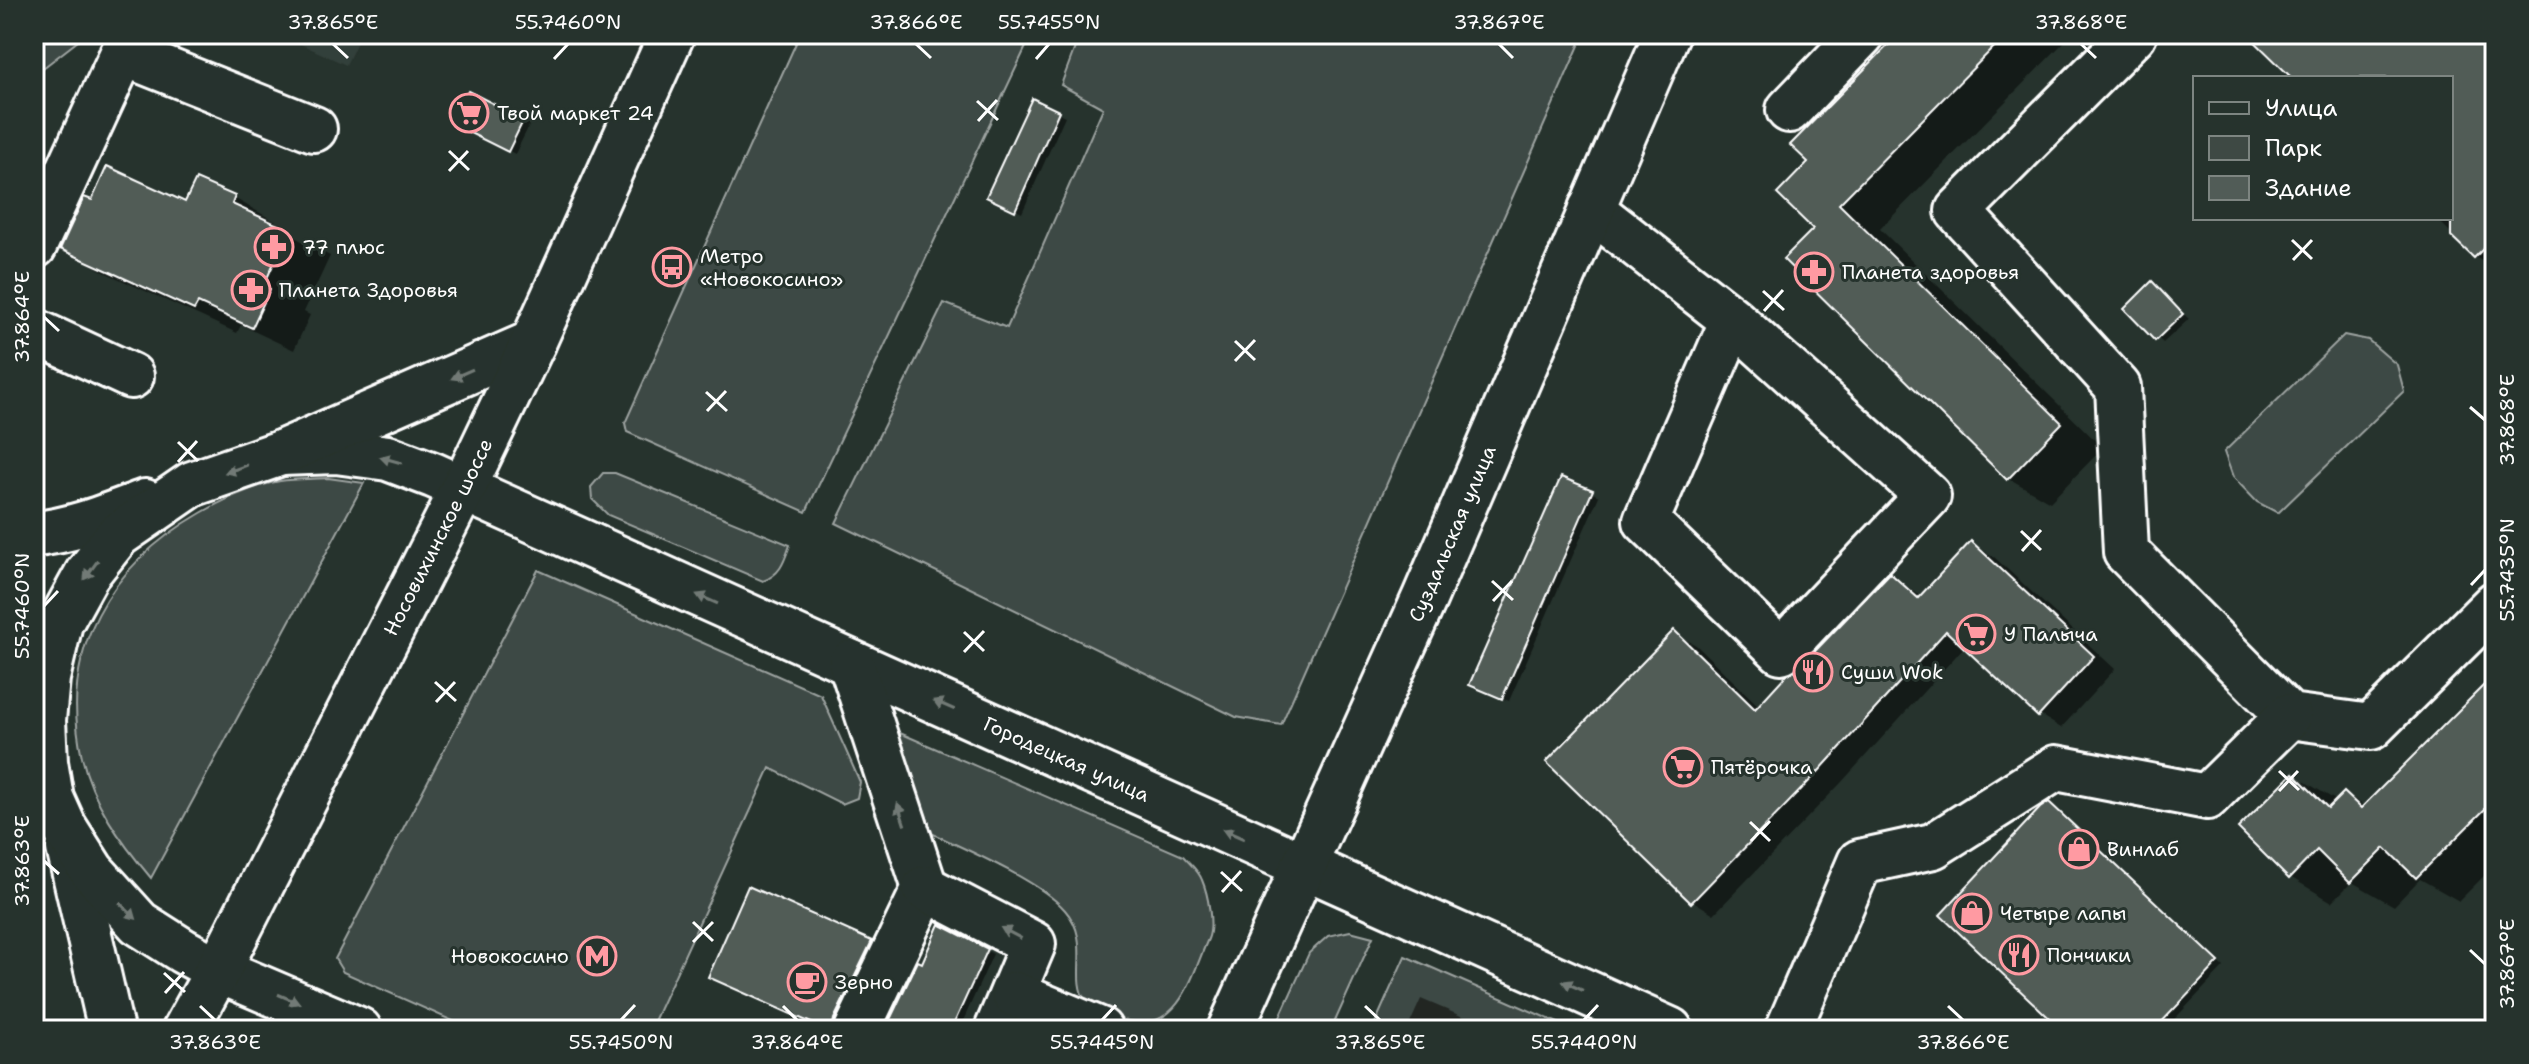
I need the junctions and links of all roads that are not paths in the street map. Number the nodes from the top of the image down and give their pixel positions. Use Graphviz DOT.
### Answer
graph roads {
  1 [pos="672,34"];
  2 [pos="1667,34"];
  3 [pos="1862,34"];
  4 [pos="2134,34"];
  5 [pos="1789,110"];
  6 [pos="314,129"];
  7 [pos="1591,209"];
  8 [pos="38,224"];
  9 [pos="1733,320"];
  10 [pos="34,331"];
  11 [pos="533,343"];
  12 [pos="131,376"];
  13 [pos="281,453"];
  14 [pos="192,484"];
  15 [pos="463,489"];
  16 [pos="34,534"];
  17 [pos="2495,604"];
  18 [pos="851,663"];
  19 [pos="2289,716"];
  20 [pos="50,797"];
  21 [pos="1304,866"];
  22 [pos="925,888"];
  23 [pos="218,970"];
  24 [pos="1006,1012"];
  25 [pos="111,1030"];
  26 [pos="185,1030"];
  27 [pos="359,1030"];
  28 [pos="857,1030"];
  29 [pos="1100,1030"];
  30 [pos="1230,1030"];
  31 [pos="1670,1030"];
  32 [pos="1788,1030"];
  1 -- 11 [label="street, Носовихинское шоссе"];
  2 -- 7 [label="street, Суздальская улица"];
  3 -- 5 [label="street"];
  4 -- 19 [label="street"];
  6 -- 8 [label="street"];
  7 -- 9 [label="street"];
  7 -- 21 [label="street, Суздальская улица"];
  9 -- 9 [label="street"];
  10 -- 12 [label="street"];
  11 -- 13 [label="street, one-way"];
  11 -- 15 [label="street, Носовихинское шоссе"];
  13 -- 14 [label="street, one-way"];
  15 -- 13 [label="street, Городецкая улица, one-way"];
  14 -- 16 [label="street"];
  14 -- 20 [label="street, one-way"];
  18 -- 15 [label="street, Городецкая улица, one-way"];
  15 -- 23 [label="street, Носовихинское шоссе"];
  17 -- 19 [label="street"];
  21 -- 18 [label="street, Городецкая улица, one-way"];
  22 -- 18 [label="street, one-way"];
  19 -- 32 [label="street"];
  20 -- 23 [label="street, one-way"];
  20 -- 25 [label="street"];
  21 -- 30 [label="street, Суздальская улица"];
  31 -- 21 [label="street, Городецкая улица, one-way"];
  24 -- 22 [label="street, one-way"];
  22 -- 28 [label="street"];
  23 -- 26 [label="street, Носовихинское шоссе"];
  23 -- 27 [label="street, one-way"];
  24 -- 29 [label="street"];
}
